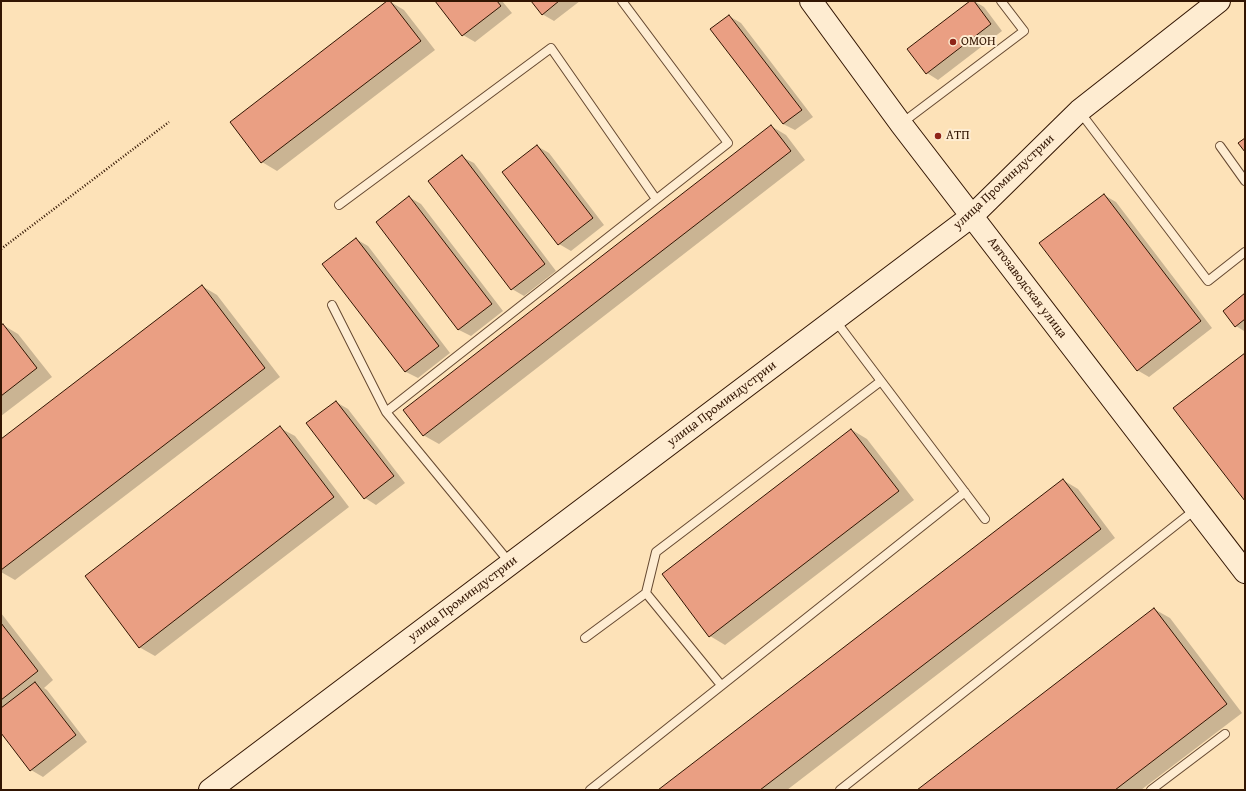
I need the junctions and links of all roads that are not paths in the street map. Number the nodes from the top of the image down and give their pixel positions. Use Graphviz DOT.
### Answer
graph roads {
  1 [pos="622,1"];
  2 [pos="811,1"];
  3 [pos="1001,1"];
  4 [pos="1219,1"];
  5 [pos="1079,112"];
  6 [pos="901,124"];
  7 [pos="1220,146"];
  8 [pos="1245,181"];
  9 [pos="656,199"];
  10 [pos="339,205"];
  11 [pos="972,216"];
  12 [pos="1245,252"];
  13 [pos="332,305"];
  14 [pos="835,319"];
  15 [pos="881,381"];
  16 [pos="386,412"];
  17 [pos="965,492"];
  18 [pos="1196,508"];
  19 [pos="985,519"];
  20 [pos="511,563"];
  21 [pos="1245,572"];
  22 [pos="646,593"];
  23 [pos="585,638"];
  24 [pos="721,685"];
  25 [pos="1225,734"];
  26 [pos="210,790"];
  27 [pos="590,790"];
  28 [pos="840,790"];
  29 [pos="1151,790"];
  1 -- 9 [label="lane"];
  2 -- 6 [label="main road, Автозаводская улица"];
  3 -- 6 [label="lane"];
  4 -- 5 [label="main road, улица Проминдустрии"];
  5 -- 11 [label="main road, улица Проминдустрии"];
  5 -- 12 [label="lane"];
  6 -- 11 [label="main road, Автозаводская улица"];
  7 -- 8 [label="lane"];
  9 -- 10 [label="lane"];
  9 -- 16 [label="lane"];
  11 -- 14 [label="main road, улица Проминдустрии"];
  11 -- 18 [label="main road, Автозаводская улица"];
  13 -- 16 [label="lane"];
  14 -- 15 [label="lane"];
  14 -- 20 [label="main road, улица Проминдустрии"];
  15 -- 17 [label="lane"];
  15 -- 22 [label="lane"];
  16 -- 20 [label="lane"];
  17 -- 19 [label="lane"];
  17 -- 24 [label="lane"];
  18 -- 21 [label="main road, Автозаводская улица"];
  18 -- 28 [label="lane"];
  20 -- 26 [label="main road, улица Проминдустрии"];
  22 -- 23 [label="lane"];
  22 -- 24 [label="lane"];
  24 -- 27 [label="lane"];
  25 -- 29 [label="lane"];
}
